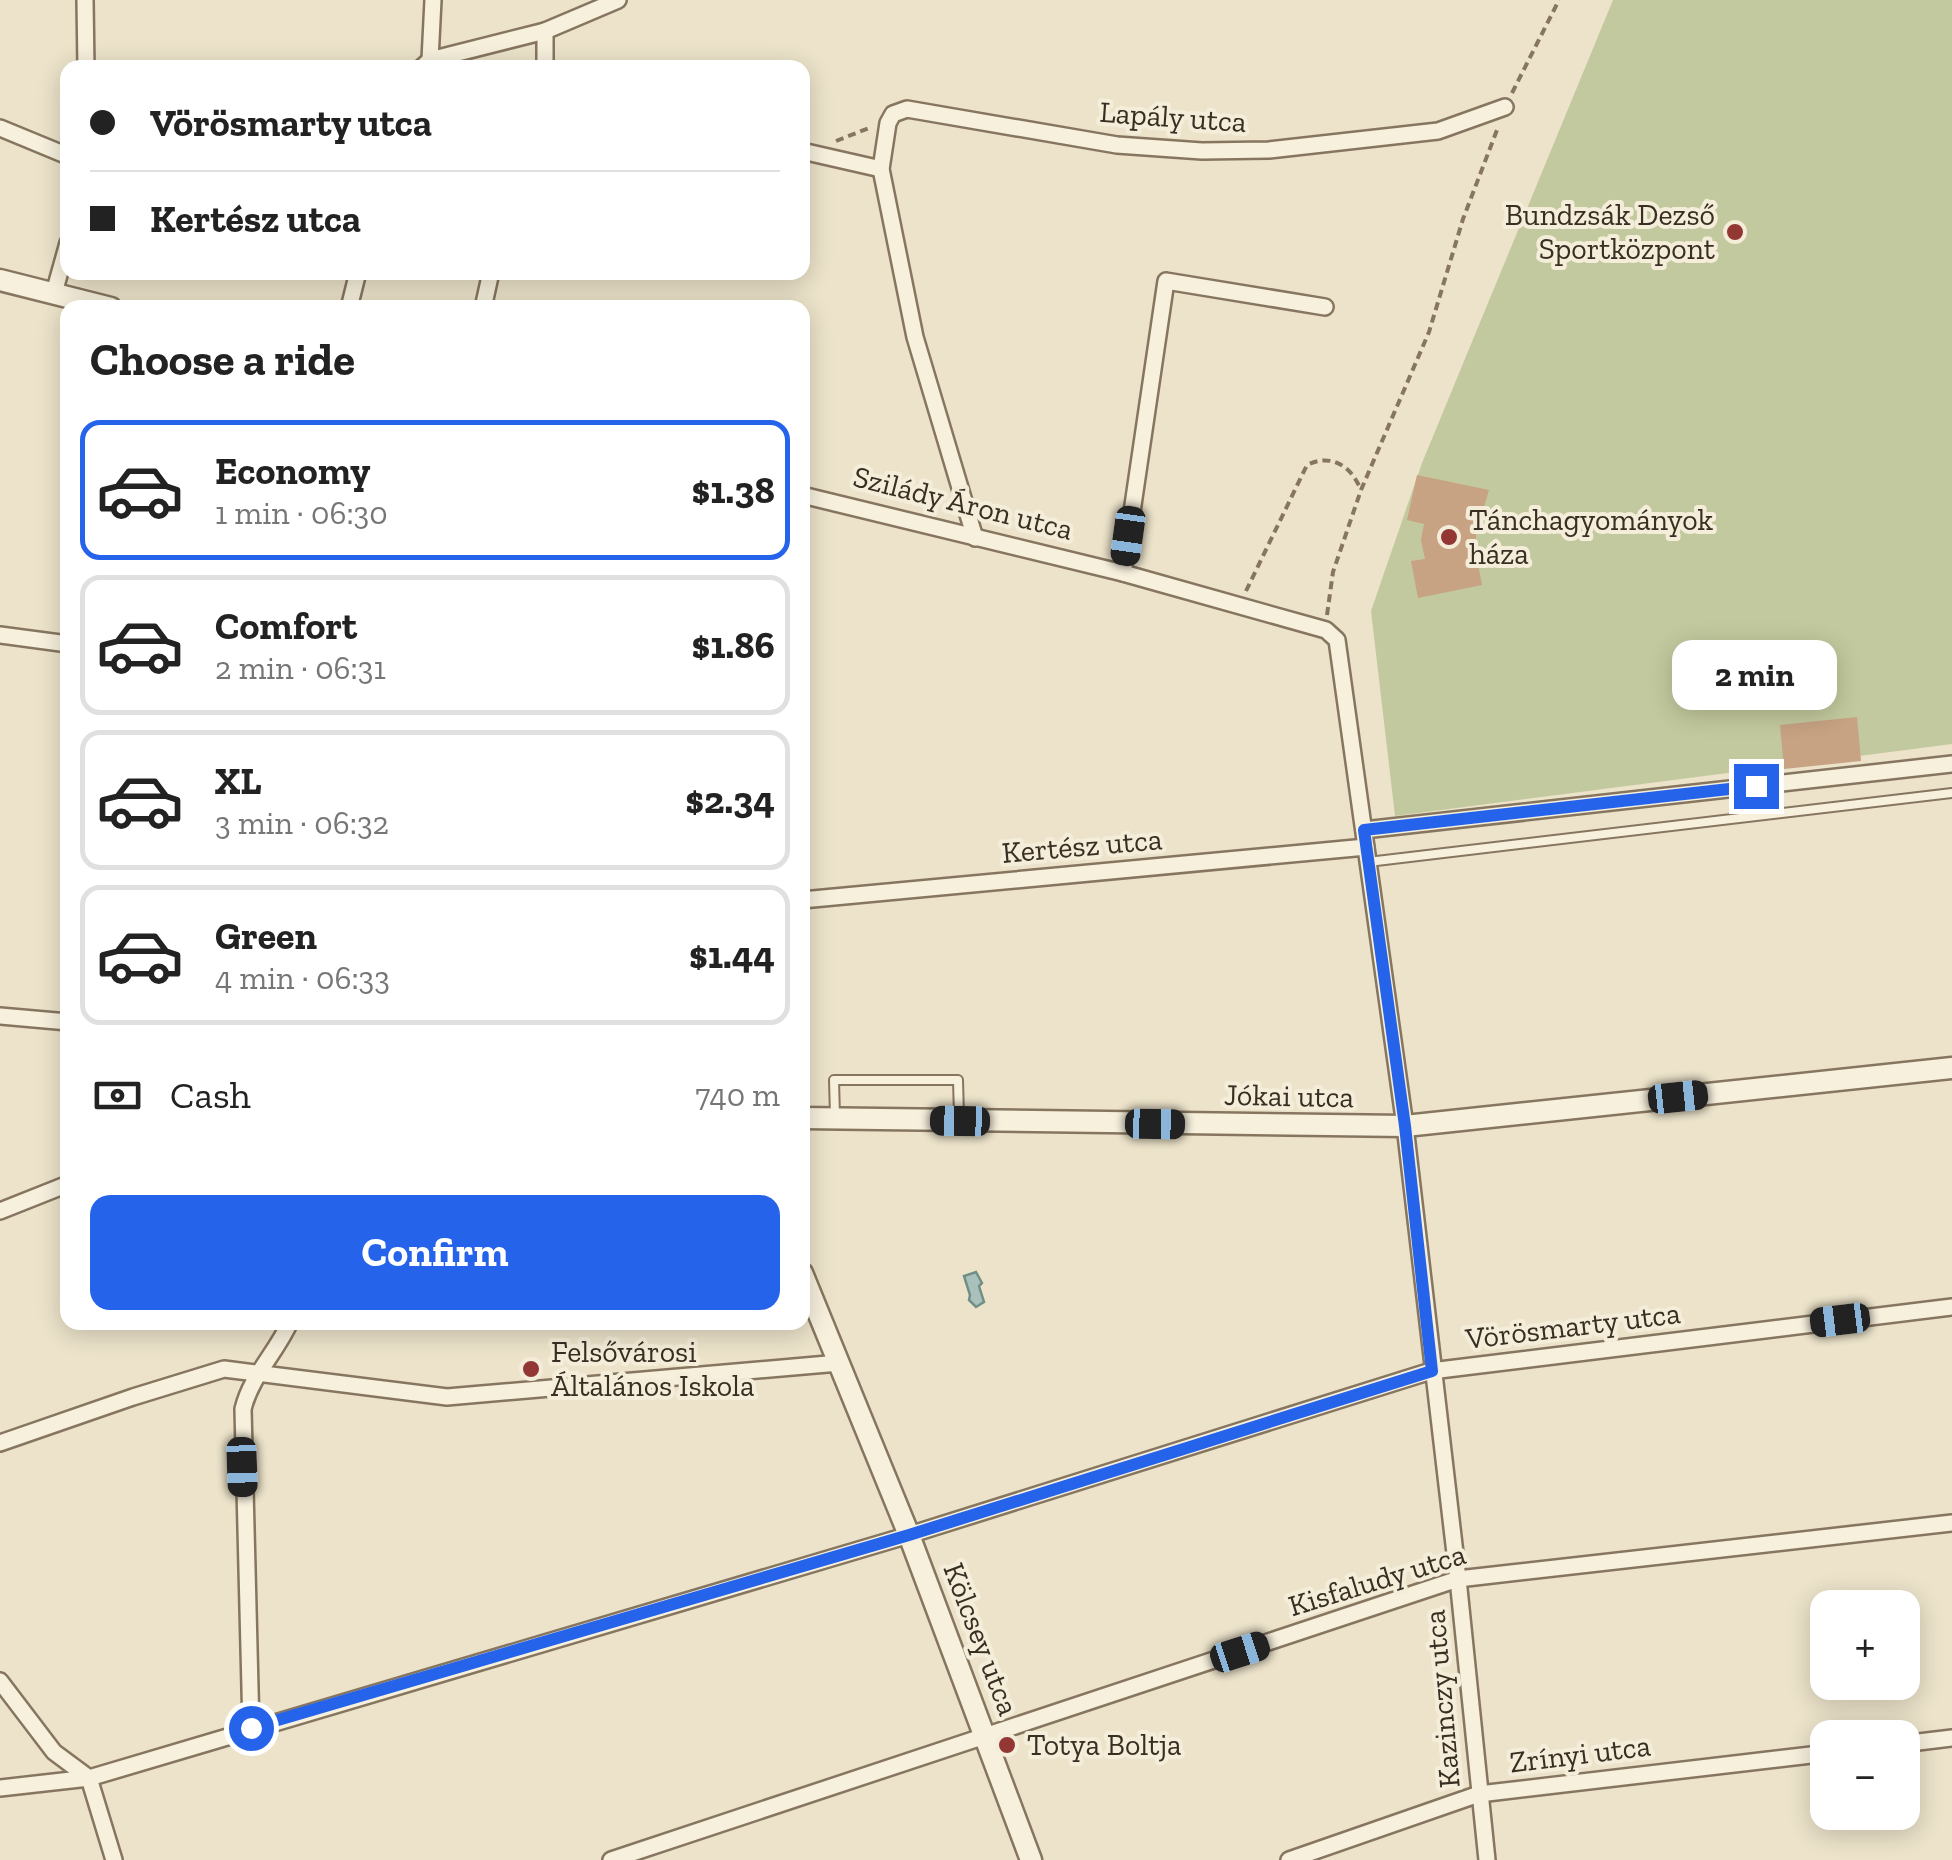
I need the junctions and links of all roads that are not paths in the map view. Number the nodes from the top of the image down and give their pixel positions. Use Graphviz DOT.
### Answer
graph roads {
  1 [pos="85,0"];
  2 [pos="433,0"];
  3 [pos="618,0"];
  4 [pos="546,31"];
  5 [pos="86,60"];
  6 [pos="426,60"];
  7 [pos="441,60"];
  8 [pos="545,60"];
  9 [pos="1505,108"];
  10 [pos="0,128"];
  11 [pos="60,153"];
  12 [pos="810,153"];
  13 [pos="881,169"];
  14 [pos="60,272"];
  15 [pos="0,280"];
  16 [pos="54,293"];
  17 [pos="81,300"];
  18 [pos="1325,307"];
  19 [pos="810,497"];
  20 [pos="975,538"];
  21 [pos="1123,573"];
  22 [pos="0,635"];
  23 [pos="1331,635"];
  24 [pos="60,643"];
  25 [pos="1952,764"];
  26 [pos="1952,793"];
  27 [pos="1364,830"];
  28 [pos="1367,855"];
  29 [pos="810,899"];
  30 [pos="0,1016"];
  31 [pos="60,1021"];
  32 [pos="1952,1068"];
  33 [pos="810,1118"];
  34 [pos="835,1119"];
  35 [pos="960,1121"];
  36 [pos="1405,1126"];
  37 [pos="60,1187"];
  38 [pos="0,1211"];
  39 [pos="810,1293"];
  40 [pos="1952,1307"];
  41 [pos="286,1330"];
  42 [pos="838,1364"];
  43 [pos="1432,1371"];
  44 [pos="257,1374"];
  45 [pos="0,1443"];
  46 [pos="1952,1523"];
  47 [pos="909,1535"];
  48 [pos="1458,1580"];
  49 [pos="0,1682"];
  50 [pos="251,1728"];
  51 [pos="985,1736"];
  52 [pos="1952,1738"];
  53 [pos="1920,1742"];
  54 [pos="1810,1754"];
  55 [pos="90,1778"];
  56 [pos="0,1788"];
  57 [pos="1478,1794"];
  58 [pos="114,1860"];
  59 [pos="611,1860"];
  60 [pos="1032,1860"];
  61 [pos="1289,1860"];
  62 [pos="1487,1860"];
  1 -- 5 [label="street"];
  2 -- 6 [label="street"];
  3 -- 4 [label="street"];
  4 -- 7 [label="street"];
  4 -- 8 [label="street"];
  9 -- 13 [label="street, Lapály utca"];
  10 -- 11 [label="street"];
  12 -- 13 [label="street"];
  13 -- 20 [label="street"];
  14 -- 16 [label="street"];
  15 -- 16 [label="street"];
  16 -- 17 [label="street"];
  18 -- 21 [label="street"];
  19 -- 20 [label="street, Szilády Áron utca"];
  20 -- 21 [label="street, Szilády Áron utca"];
  21 -- 23 [label="street, Szilády Áron utca"];
  22 -- 24 [label="street"];
  23 -- 27 [label="street, Kazinczy utca"];
  25 -- 27 [label="street"];
  26 -- 28 [label="lane"];
  27 -- 28 [label="street, Kazinczy utca"];
  28 -- 29 [label="street, Kertész utca"];
  28 -- 36 [label="street, Kazinczy utca"];
  30 -- 31 [label="street"];
  32 -- 36 [label="street, Jókai utca"];
  33 -- 34 [label="street, Jókai utca"];
  34 -- 35 [label="street, Jókai utca"];
  34 -- 35 [label="lane"];
  35 -- 36 [label="street, Jókai utca"];
  36 -- 43 [label="street, Kazinczy utca"];
  37 -- 38 [label="street"];
  39 -- 42 [label="street, Kölcsey utca"];
  40 -- 43 [label="street, Vörösmarty utca"];
  41 -- 44 [label="street"];
  42 -- 44 [label="street"];
  42 -- 47 [label="street, Kölcsey utca"];
  43 -- 47 [label="street, Vörösmarty utca"];
  43 -- 48 [label="street, Kazinczy utca"];
  44 -- 45 [label="street"];
  44 -- 50 [label="street"];
  46 -- 48 [label="street, Kisfaludy utca"];
  47 -- 50 [label="street, Vörösmarty utca"];
  47 -- 51 [label="street, Kölcsey utca"];
  48 -- 51 [label="street, Kisfaludy utca"];
  48 -- 57 [label="street, Kazinczy utca"];
  49 -- 55 [label="street"];
  50 -- 55 [label="street, Vörösmarty utca"];
  51 -- 59 [label="street, Kisfaludy utca"];
  51 -- 60 [label="street, Kölcsey utca"];
  52 -- 53 [label="street"];
  54 -- 57 [label="street, Zrínyi utca"];
  55 -- 56 [label="street, Vörösmarty utca"];
  55 -- 58 [label="street"];
  57 -- 61 [label="street, Zrínyi utca"];
  57 -- 62 [label="street, Kazinczy utca"];
}
